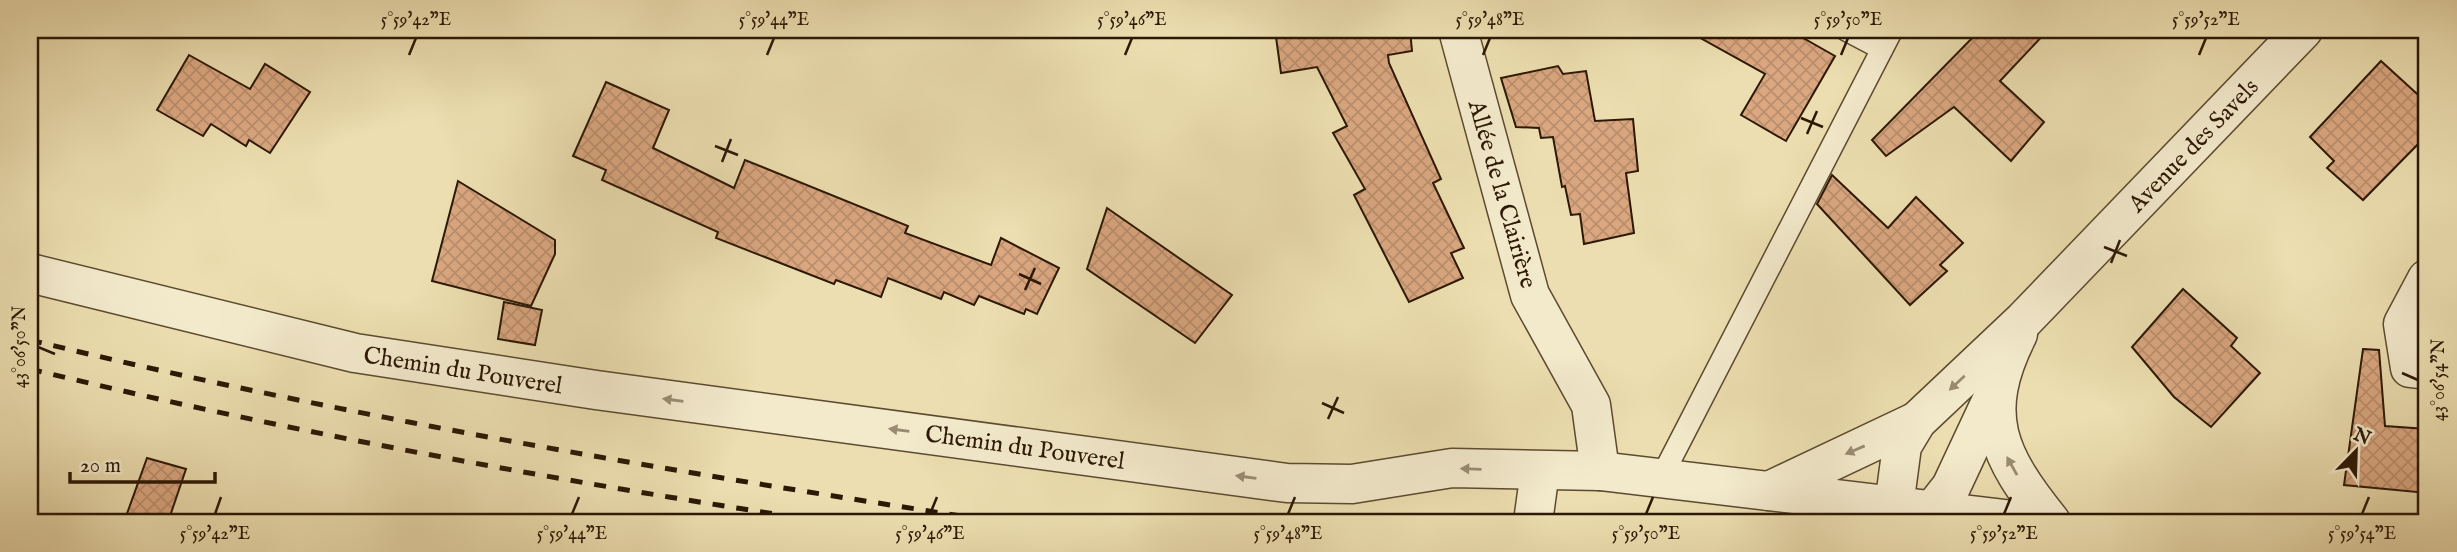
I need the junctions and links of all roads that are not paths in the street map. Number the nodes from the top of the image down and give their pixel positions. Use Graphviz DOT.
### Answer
graph roads {
  1 [pos="1458,30"];
  2 [pos="1846,30"];
  3 [pos="1892,30"];
  4 [pos="2303,30"];
  5 [pos="1882,49"];
  6 [pos="30,273"];
  7 [pos="2427,279"];
  8 [pos="2024,320"];
  9 [pos="2427,370"];
  10 [pos="1996,391"];
  11 [pos="1917,421"];
  12 [pos="1540,471"];
  13 [pos="1600,471"];
  14 [pos="1662,477"];
  15 [pos="1769,491"];
  16 [pos="1894,506"];
  17 [pos="1932,511"];
  18 [pos="1533,522"];
  19 [pos="2030,522"];
  20 [pos="2051,522"];
  1 -- 13 [label="street, Allée de la Clairière"];
  2 -- 5 [label="lane"];
  3 -- 5 [label="lane"];
  4 -- 8 [label="street, Avenue des Savels"];
  5 -- 14 [label="lane"];
  12 -- 6 [label="street, Chemin du Pouverel, one-way"];
  7 -- 9 [label="street"];
  8 -- 10 [label="street, Avenue des Savels"];
  8 -- 11 [label="street, Avenue des Savels, one-way"];
  10 -- 17 [label="street, Avenue des Savels"];
  20 -- 10 [label="street, Avenue des Savels, one-way"];
  11 -- 15 [label="street, Avenue des Savels, one-way"];
  11 -- 16 [label="street, Avenue des Savels"];
  12 -- 13 [label="street, Chemin du Pouverel"];
  12 -- 18 [label="street"];
  13 -- 14 [label="street, Chemin du Pouverel"];
  14 -- 15 [label="street, Chemin du Pouverel"];
  15 -- 16 [label="street, Chemin du Pouverel"];
  16 -- 17 [label="street, Chemin du Pouverel"];
  17 -- 19 [label="street, Chemin du Pouverel"];
}
